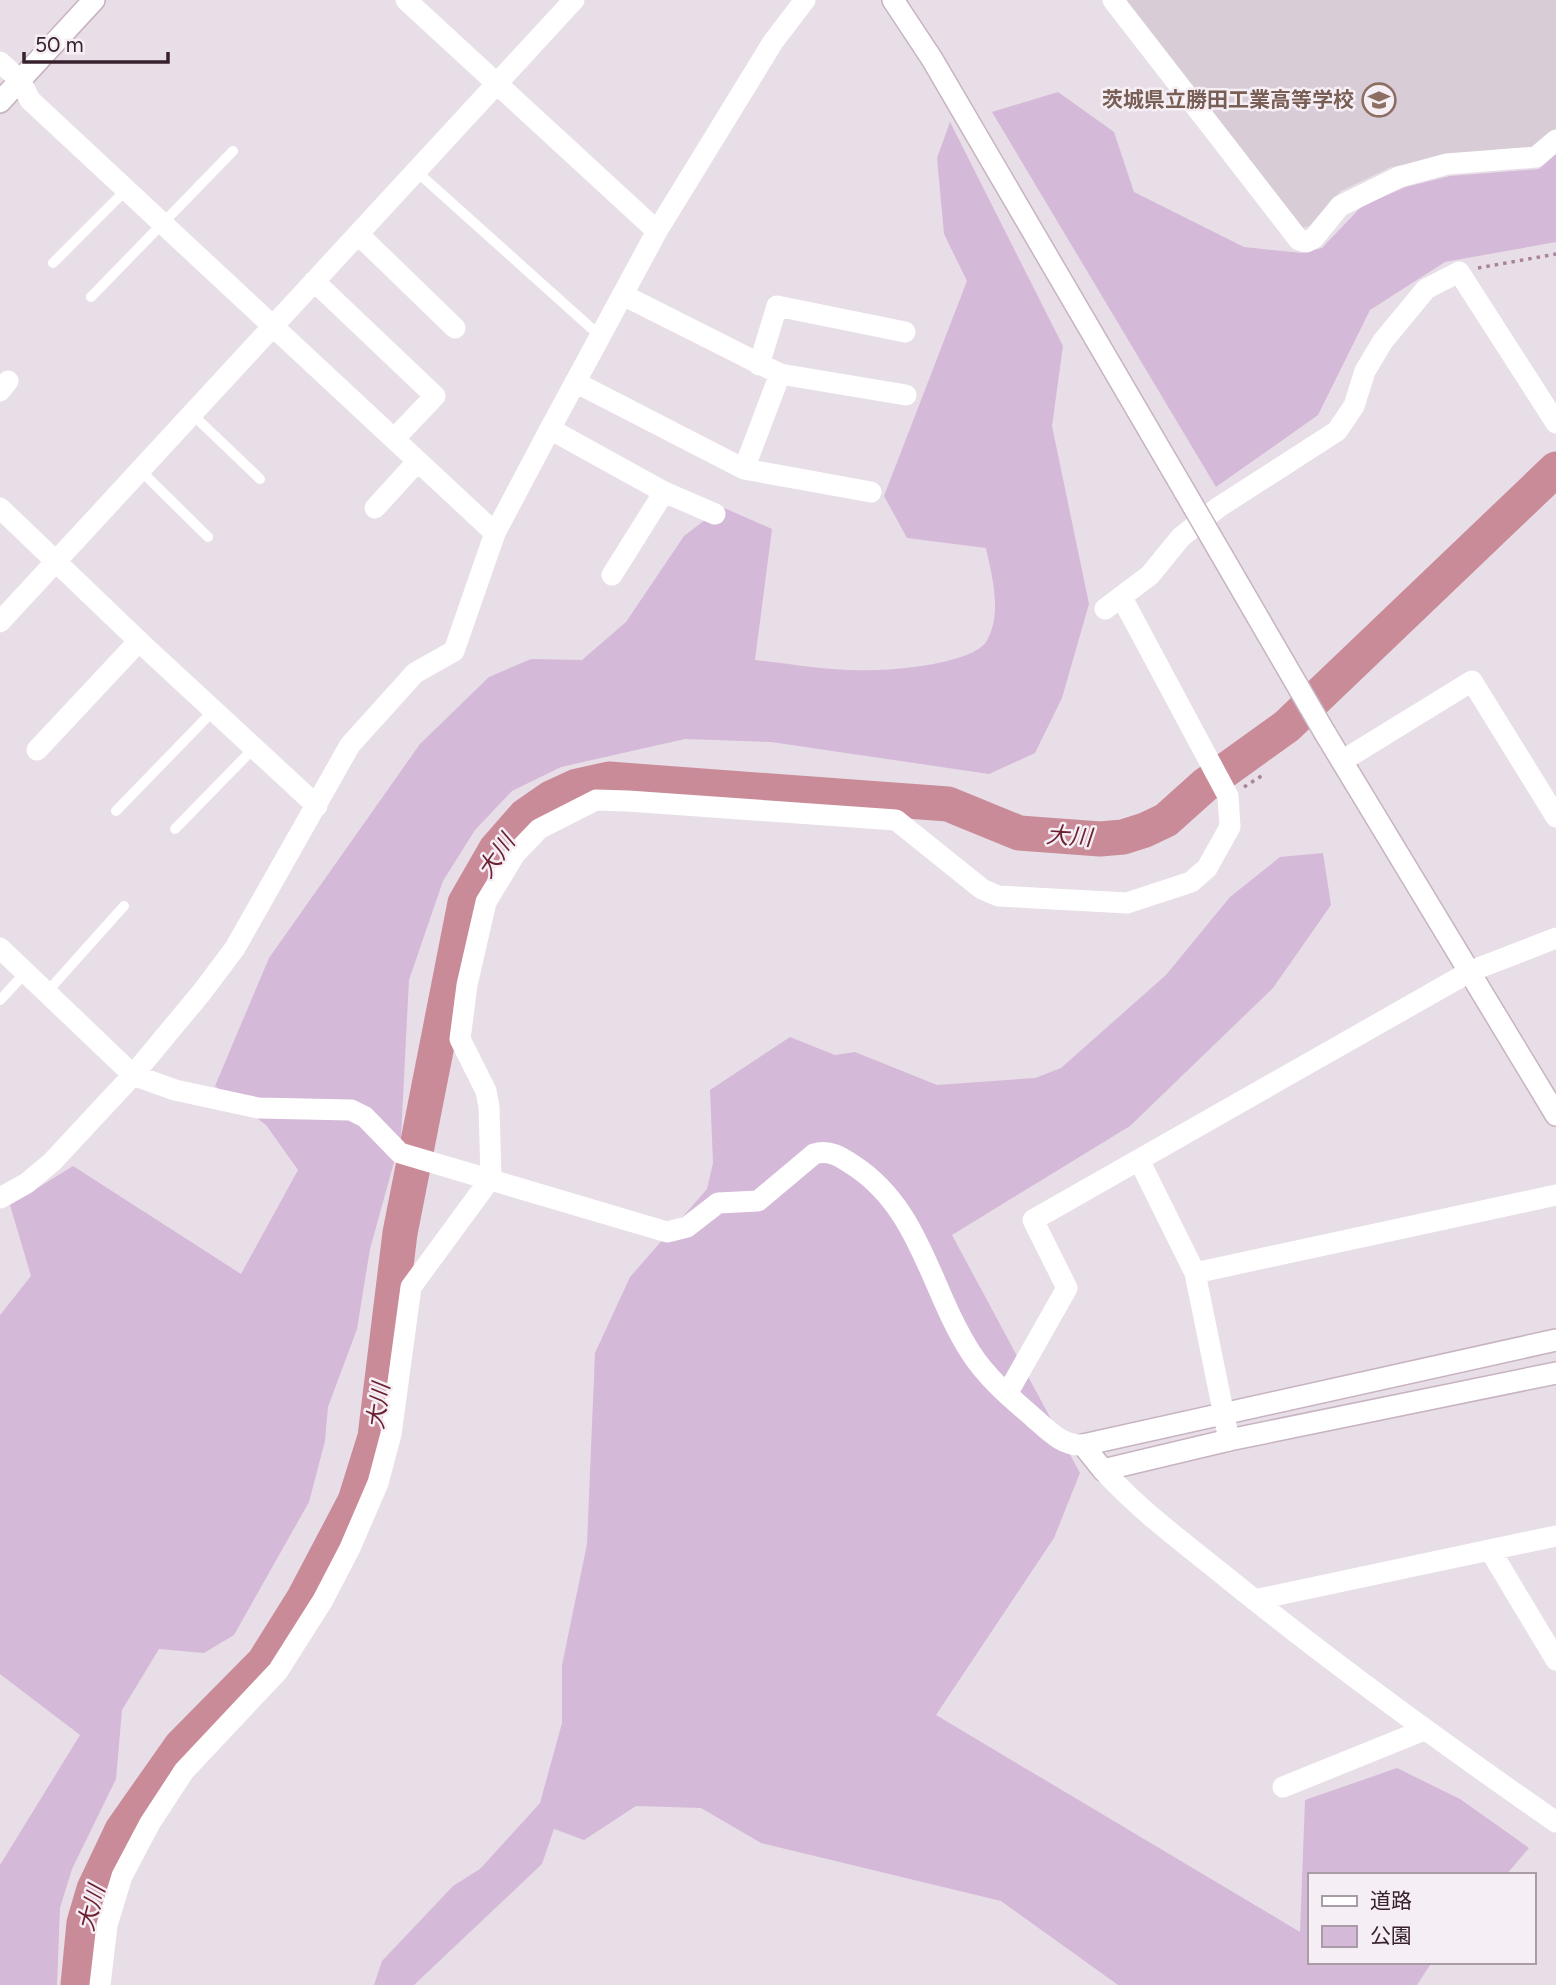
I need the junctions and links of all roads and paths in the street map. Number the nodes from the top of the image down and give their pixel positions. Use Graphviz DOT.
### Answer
graph roads {
  1 [pos="94,0"];
  2 [pos="406,0"];
  3 [pos="574,0"];
  4 [pos="806,0"];
  5 [pos="892,0"];
  6 [pos="1113,0"];
  7 [pos="0,62"];
  8 [pos="20,80"];
  9 [pos="498,82"];
  10 [pos="0,102"];
  11 [pos="1556,141"];
  12 [pos="233,150"];
  13 [pos="416,171"];
  14 [pos="126,190"];
  15 [pos="163,225"];
  16 [pos="657,231"];
  17 [pos="358,234"];
  18 [pos="1556,254"];
  19 [pos="53,263"];
  20 [pos="1459,272"];
  21 [pos="314,281"];
  22 [pos="623,295"];
  23 [pos="91,297"];
  24 [pos="274,324"];
  25 [pos="456,328"];
  26 [pos="905,332"];
  27 [pos="600,336"];
  28 [pos="760,365"];
  29 [pos="780,374"];
  30 [pos="575,382"];
  31 [pos="906,395"];
  32 [pos="192,414"];
  33 [pos="1556,423"];
  34 [pos="550,429"];
  35 [pos="394,439"];
  36 [pos="417,462"];
  37 [pos="744,469"];
  38 [pos="140,470"];
  39 [pos="260,479"];
  40 [pos="664,492"];
  41 [pos="871,492"];
  42 [pos="0,508"];
  43 [pos="375,509"];
  44 [pos="715,514"];
  45 [pos="495,533"];
  46 [pos="208,537"];
  47 [pos="57,561"];
  48 [pos="612,575"];
  49 [pos="0,622"];
  50 [pos="139,641"];
  51 [pos="213,711"];
  52 [pos="254,748"];
  53 [pos="37,750"];
  54 [pos="1342,761"];
  55 [pos="317,806"];
  56 [pos="116,811"];
  57 [pos="1556,817"];
  58 [pos="175,829"];
  59 [pos="124,906"];
  60 [pos="1556,938"];
  61 [pos="0,948"];
  62 [pos="1471,971"];
  63 [pos="26,972"];
  64 [pos="47,992"];
  65 [pos="0,1000"];
  66 [pos="133,1074"];
  67 [pos="1556,1115"];
  68 [pos="1139,1160"];
  69 [pos="491,1178"];
  70 [pos="1556,1195"];
  71 [pos="0,1198"];
  72 [pos="1195,1273"];
  73 [pos="1556,1340"];
  74 [pos="1556,1373"];
  75 [pos="1007,1394"];
  76 [pos="1224,1416"];
  77 [pos="1230,1440"];
  78 [pos="1083,1445"];
  79 [pos="1103,1470"];
  80 [pos="1556,1536"];
  81 [pos="1490,1550"];
  82 [pos="1254,1600"];
  83 [pos="1556,1660"];
  84 [pos="1424,1730"];
  85 [pos="1283,1787"];
  86 [pos="1556,1822"];
  87 [pos="100,1985"];
  1 -- 8 [label="street"];
  2 -- 9 [label="street"];
  3 -- 9 [label="street"];
  4 -- 16 [label="street"];
  5 -- 54 [label="street, bridge"];
  6 -- 11 [label="street"];
  7 -- 8 [label="street"];
  8 -- 10 [label="street"];
  8 -- 14 [label="street"];
  9 -- 13 [label="street"];
  9 -- 16 [label="street"];
  12 -- 15 [label="lane"];
  13 -- 17 [label="street"];
  13 -- 27 [label="lane"];
  14 -- 15 [label="street"];
  14 -- 19 [label="lane"];
  15 -- 23 [label="lane"];
  15 -- 24 [label="street"];
  16 -- 22 [label="street"];
  17 -- 21 [label="street"];
  17 -- 25 [label="street"];
  18 -- 20 [label="path"];
  20 -- 33 [label="street"];
  20 -- 69 [label="street"];
  21 -- 24 [label="street"];
  21 -- 35 [label="street"];
  22 -- 27 [label="street"];
  22 -- 28 [label="street"];
  24 -- 32 [label="street"];
  24 -- 35 [label="street"];
  26 -- 28 [label="street"];
  27 -- 30 [label="street"];
  28 -- 29 [label="street"];
  29 -- 31 [label="street"];
  29 -- 37 [label="street"];
  30 -- 34 [label="street"];
  30 -- 37 [label="street"];
  32 -- 38 [label="street"];
  32 -- 39 [label="lane"];
  34 -- 40 [label="street"];
  34 -- 45 [label="street"];
  35 -- 36 [label="street"];
  36 -- 43 [label="street"];
  36 -- 45 [label="street"];
  37 -- 41 [label="street"];
  38 -- 46 [label="lane"];
  38 -- 47 [label="street"];
  40 -- 44 [label="street"];
  40 -- 48 [label="street"];
  42 -- 47 [label="street"];
  45 -- 55 [label="street"];
  47 -- 49 [label="street"];
  47 -- 50 [label="street"];
  50 -- 51 [label="street"];
  50 -- 53 [label="street"];
  51 -- 52 [label="street"];
  51 -- 56 [label="lane"];
  52 -- 55 [label="street"];
  52 -- 58 [label="lane"];
  54 -- 57 [label="street"];
  54 -- 62 [label="street"];
  55 -- 66 [label="street"];
  59 -- 64 [label="lane"];
  60 -- 62 [label="street"];
  61 -- 63 [label="street"];
  62 -- 67 [label="street"];
  62 -- 68 [label="street"];
  63 -- 64 [label="street"];
  63 -- 65 [label="lane"];
  64 -- 66 [label="street"];
  66 -- 69 [label="street"];
  66 -- 71 [label="street"];
  68 -- 72 [label="street"];
  68 -- 75 [label="street"];
  69 -- 75 [label="street"];
  69 -- 87 [label="street"];
  70 -- 72 [label="street"];
  72 -- 76 [label="street"];
  73 -- 76 [label="street"];
  74 -- 77 [label="street"];
  75 -- 78 [label="street"];
  76 -- 77 [label="street"];
  76 -- 78 [label="street"];
  77 -- 79 [label="street"];
  78 -- 79 [label="street"];
  79 -- 82 [label="street"];
  80 -- 81 [label="street"];
  81 -- 82 [label="street"];
  81 -- 83 [label="street"];
  82 -- 84 [label="street"];
  84 -- 85 [label="street"];
  84 -- 86 [label="street"];
}
